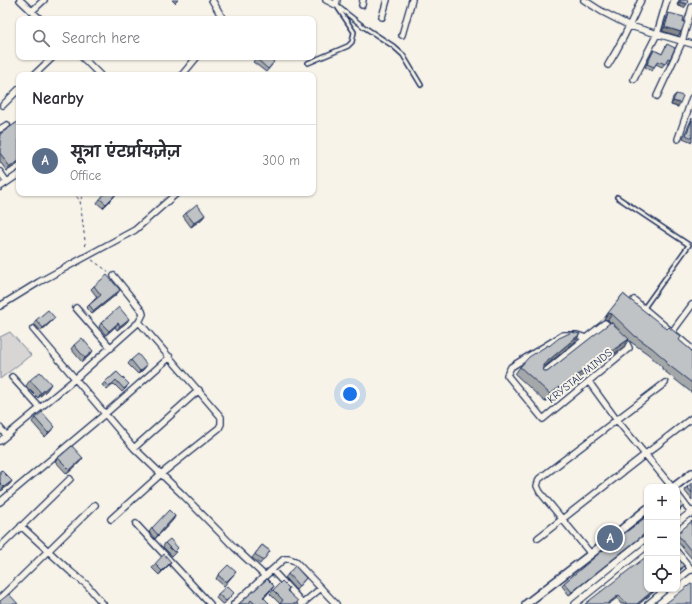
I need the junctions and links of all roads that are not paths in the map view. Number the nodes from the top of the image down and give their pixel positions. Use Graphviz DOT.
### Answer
graph roads {
  1 [pos="20,0"];
  2 [pos="44,0"];
  3 [pos="212,0"];
  4 [pos="326,0"];
  5 [pos="387,0"];
  6 [pos="412,0"];
  7 [pos="584,0"];
  8 [pos="641,0"];
  9 [pos="667,0"];
  10 [pos="336,2"];
  11 [pos="692,7"];
  12 [pos="32,11"];
  13 [pos="37,16"];
  14 [pos="221,16"];
  15 [pos="382,17"];
  16 [pos="630,26"];
  17 [pos="657,34"];
  18 [pos="402,35"];
  19 [pos="682,42"];
  20 [pos="692,44"];
  21 [pos="50,60"];
  22 [pos="85,60"];
  23 [pos="194,60"];
  24 [pos="315,60"];
  25 [pos="316,60"];
  26 [pos="308,63"];
  27 [pos="608,65"];
  28 [pos="37,72"];
  29 [pos="95,72"];
  30 [pos="184,72"];
  31 [pos="634,79"];
  32 [pos="421,85"];
  33 [pos="16,92"];
  34 [pos="657,96"];
  35 [pos="692,98"];
  36 [pos="3,105"];
  37 [pos="7,125"];
  38 [pos="0,129"];
  39 [pos="678,139"];
  40 [pos="0,172"];
  41 [pos="16,176"];
  42 [pos="7,182"];
  43 [pos="0,187"];
  44 [pos="173,196"];
  45 [pos="617,197"];
  46 [pos="114,276"];
  47 [pos="634,300"];
  48 [pos="692,305"];
  49 [pos="0,306"];
  50 [pos="76,308"];
  51 [pos="644,308"];
  52 [pos="139,322"];
  53 [pos="33,329"];
  54 [pos="672,332"];
  55 [pos="586,338"];
  56 [pos="111,348"];
  57 [pos="692,349"];
  58 [pos="170,357"];
  59 [pos="541,375"];
  60 [pos="12,377"];
  61 [pos="75,379"];
  62 [pos="589,382"];
  63 [pos="665,383"];
  64 [pos="199,390"];
  65 [pos="40,408"];
  66 [pos="105,414"];
  67 [pos="692,418"];
  68 [pos="616,419"];
  69 [pos="0,428"];
  70 [pos="6,435"];
  71 [pos="0,441"];
  72 [pos="134,448"];
  73 [pos="645,455"];
  74 [pos="692,473"];
  75 [pos="161,474"];
  76 [pos="70,479"];
  77 [pos="670,484"];
  78 [pos="677,484"];
  79 [pos="680,498"];
  80 [pos="0,502"];
  81 [pos="95,505"];
  82 [pos="644,510"];
  83 [pos="692,512"];
  84 [pos="111,519"];
  85 [pos="562,519"];
  86 [pos="680,521"];
  87 [pos="136,524"];
  88 [pos="21,526"];
  89 [pos="538,538"];
  90 [pos="0,547"];
  91 [pos="644,548"];
  92 [pos="48,550"];
  93 [pos="591,554"];
  94 [pos="680,556"];
  95 [pos="272,570"];
  96 [pos="692,570"];
  97 [pos="265,576"];
  98 [pos="680,578"];
  99 [pos="321,588"];
  100 [pos="662,592"];
  101 [pos="0,598"];
  102 [pos="103,604"];
  103 [pos="210,604"];
  104 [pos="234,604"];
  105 [pos="301,604"];
  106 [pos="336,604"];
  107 [pos="526,604"];
  108 [pos="575,604"];
  109 [pos="648,604"];
  1 -- 12 [label="street"];
  2 -- 12 [label="street"];
  3 -- 14 [label="street"];
  4 -- 10 [label="street"];
  5 -- 15 [label="street"];
  6 -- 18 [label="street"];
  7 -- 16 [label="street"];
  8 -- 16 [label="street"];
  9 -- 17 [label="street"];
  10 -- 25 [label="lane"];
  10 -- 32 [label="lane"];
  11 -- 19 [label="street"];
  12 -- 13 [label="street"];
  16 -- 17 [label="street"];
  16 -- 27 [label="street"];
  17 -- 19 [label="street"];
  17 -- 31 [label="street"];
  19 -- 20 [label="street"];
  19 -- 34 [label="street"];
  21 -- 28 [label="street"];
  22 -- 29 [label="street"];
  23 -- 30 [label="street"];
  24 -- 26 [label="lane"];
  33 -- 36 [label="street"];
  35 -- 39 [label="street"];
  37 -- 38 [label="street"];
  40 -- 42 [label="street"];
  41 -- 42 [label="street"];
  42 -- 43 [label="street"];
  44 -- 49 [label="street"];
  45 -- 51 [label="lane"];
  46 -- 52 [label="street"];
  47 -- 51 [label="street"];
  48 -- 54 [label="street"];
  50 -- 56 [label="street"];
  51 -- 54 [label="street"];
  52 -- 56 [label="street"];
  52 -- 58 [label="street"];
  53 -- 61 [label="street"];
  54 -- 57 [label="street"];
  55 -- 59 [label="street"];
  55 -- 62 [label="street, KRYSTAL MINDS"];
  55 -- 62 [label="street, KRYSTAL MINDS"];
  56 -- 61 [label="street"];
  58 -- 64 [label="street"];
  58 -- 66 [label="street"];
  60 -- 65 [label="street"];
  61 -- 65 [label="street"];
  61 -- 66 [label="street"];
  62 -- 68 [label="street"];
  63 -- 68 [label="street"];
  64 -- 72 [label="street"];
  64 -- 75 [label="street"];
  65 -- 70 [label="street"];
  66 -- 72 [label="street"];
  66 -- 80 [label="street"];
  67 -- 73 [label="street"];
  68 -- 73 [label="street"];
  68 -- 85 [label="street"];
  69 -- 70 [label="street"];
  70 -- 71 [label="street"];
  72 -- 75 [label="street"];
  73 -- 77 [label="street"];
  73 -- 85 [label="street"];
  74 -- 78 [label="street"];
  75 -- 84 [label="street"];
  75 -- 97 [label="street"];
  76 -- 88 [label="street"];
  79 -- 83 [label="street"];
  81 -- 92 [label="street"];
  82 -- 93 [label="street"];
  83 -- 86 [label="street"];
  85 -- 89 [label="street"];
  85 -- 93 [label="street"];
  87 -- 103 [label="street"];
  88 -- 90 [label="street"];
  88 -- 92 [label="street"];
  91 -- 108 [label="street"];
  92 -- 101 [label="street"];
  92 -- 102 [label="street"];
  93 -- 107 [label="street"];
  94 -- 96 [label="street"];
  95 -- 97 [label="street"];
  95 -- 99 [label="street"];
  95 -- 105 [label="street"];
  96 -- 98 [label="street"];
  97 -- 104 [label="street"];
  99 -- 105 [label="street"];
  99 -- 106 [label="street"];
  100 -- 109 [label="street"];
}
